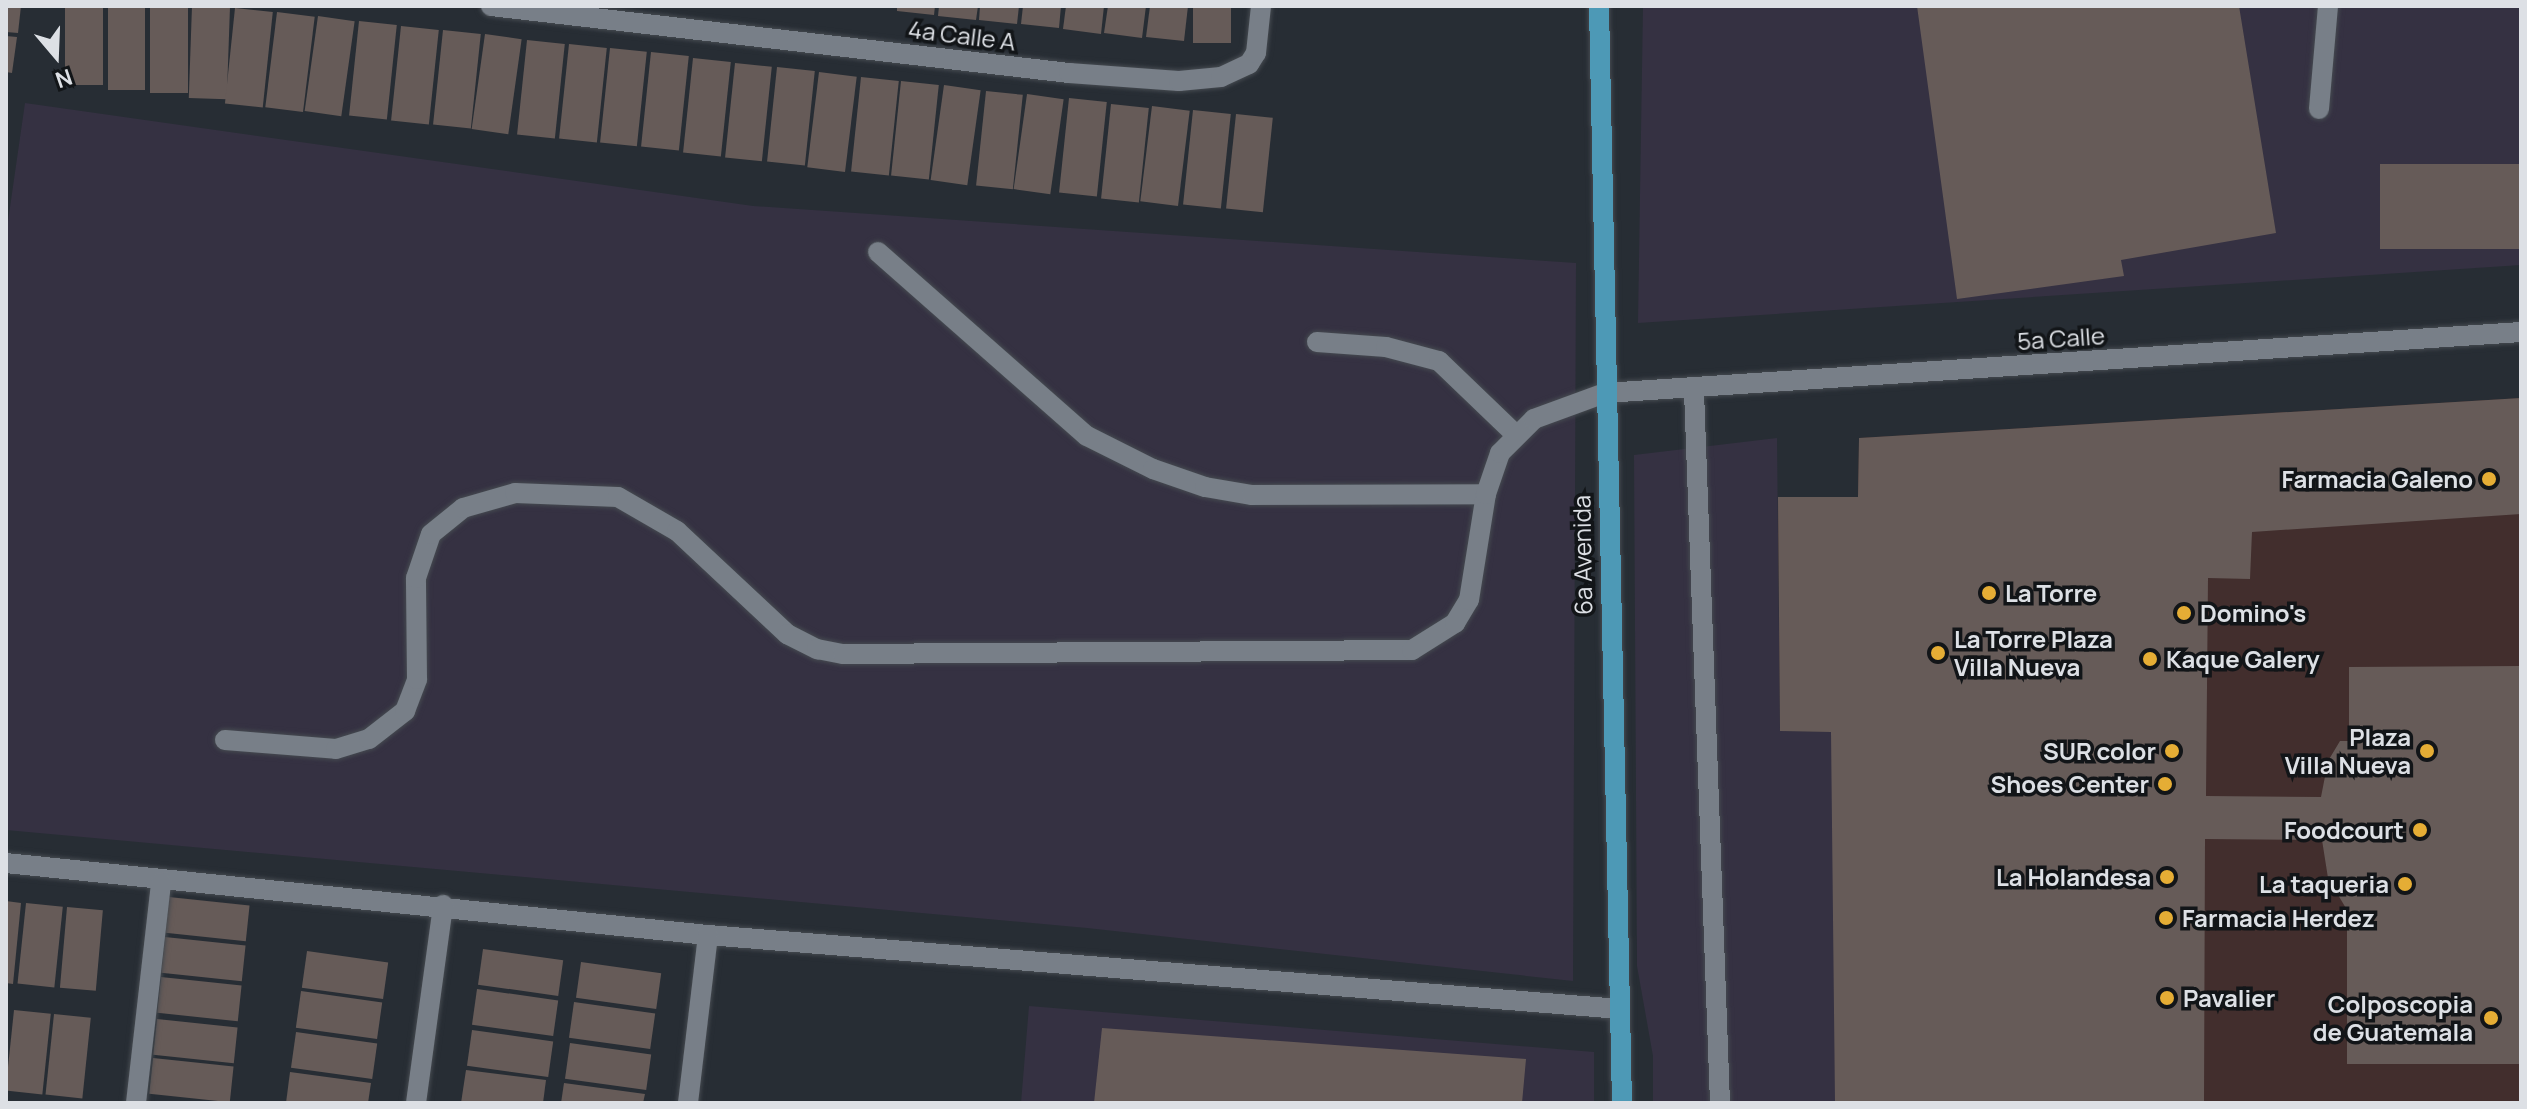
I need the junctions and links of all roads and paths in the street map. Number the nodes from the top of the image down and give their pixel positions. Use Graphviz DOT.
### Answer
graph roads {
  1 [pos="491,6"];
  2 [pos="1261,6"];
  3 [pos="1599,6"];
  4 [pos="2328,6"];
  5 [pos="2319,109"];
  6 [pos="878,252"];
  7 [pos="2521,332"];
  8 [pos="1317,342"];
  9 [pos="1694,391"];
  10 [pos="1605,393"];
  11 [pos="1515,434"];
  12 [pos="1486,494"];
  13 [pos="225,740"];
  14 [pos="6,863"];
  15 [pos="161,882"];
  16 [pos="443,905"];
  17 [pos="708,935"];
  18 [pos="1619,1009"];
  19 [pos="136,1103"];
  20 [pos="416,1103"];
  21 [pos="688,1103"];
  22 [pos="1622,1103"];
  23 [pos="1720,1103"];
  1 -- 2 [label="street, 4a Calle A"];
  3 -- 10 [label="main road, 6a Avenida"];
  4 -- 5 [label="street"];
  6 -- 12 [label="street"];
  7 -- 9 [label="street, 5a Calle"];
  8 -- 11 [label="street"];
  9 -- 10 [label="street, 5a Calle"];
  9 -- 23 [label="street"];
  10 -- 11 [label="street, 5a Calle"];
  10 -- 18 [label="main road, 6a Avenida"];
  11 -- 12 [label="street"];
  12 -- 13 [label="street"];
  14 -- 15 [label="street"];
  15 -- 16 [label="street"];
  15 -- 19 [label="street"];
  16 -- 17 [label="street"];
  16 -- 20 [label="street"];
  17 -- 18 [label="street"];
  17 -- 21 [label="street"];
  18 -- 22 [label="main road, 6a Avenida"];
}
